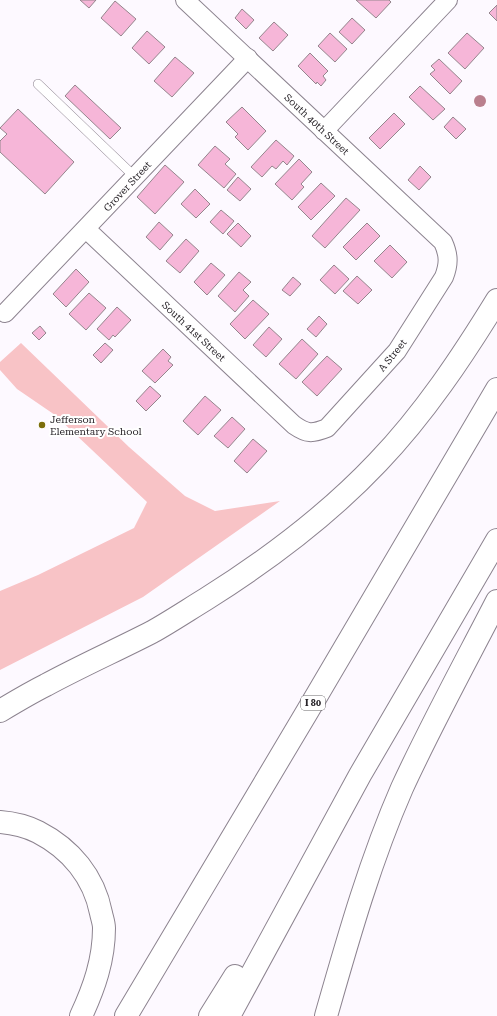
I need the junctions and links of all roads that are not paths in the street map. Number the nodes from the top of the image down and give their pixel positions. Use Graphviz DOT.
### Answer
graph roads {
  1 [pos="186,0"];
  2 [pos="448,0"];
  3 [pos="248,58"];
  4 [pos="38,84"];
  5 [pos="324,131"];
  6 [pos="135,177"];
  7 [pos="86,229"];
  8 [pos="446,249"];
  9 [pos="497,300"];
  10 [pos="5,313"];
  11 [pos="497,389"];
  12 [pos="303,431"];
  13 [pos="497,540"];
  14 [pos="497,601"];
  15 [pos="0,711"];
  16 [pos="360,775"];
  17 [pos="0,822"];
  18 [pos="81,1016"];
  19 [pos="126,1016"];
  20 [pos="210,1016"];
  21 [pos="229,1016"];
  22 [pos="326,1016"];
  1 -- 3 [label="street, South 40th Street"];
  2 -- 5 [label="street"];
  3 -- 5 [label="street, South 40th Street"];
  3 -- 6 [label="street, Grover Street"];
  4 -- 6 [label="lane"];
  5 -- 8 [label="street, South 40th Street"];
  6 -- 7 [label="street, Grover Street"];
  7 -- 10 [label="street, Grover Street"];
  7 -- 12 [label="street, South 41st Street"];
  8 -- 12 [label="street, A Street"];
  9 -- 15 [label="highway"];
  11 -- 19 [label="highway, I 80"];
  13 -- 16 [label="highway"];
  14 -- 22 [label="highway"];
  16 -- 20 [label="highway"];
  16 -- 21 [label="highway"];
  17 -- 18 [label="highway"];
}
